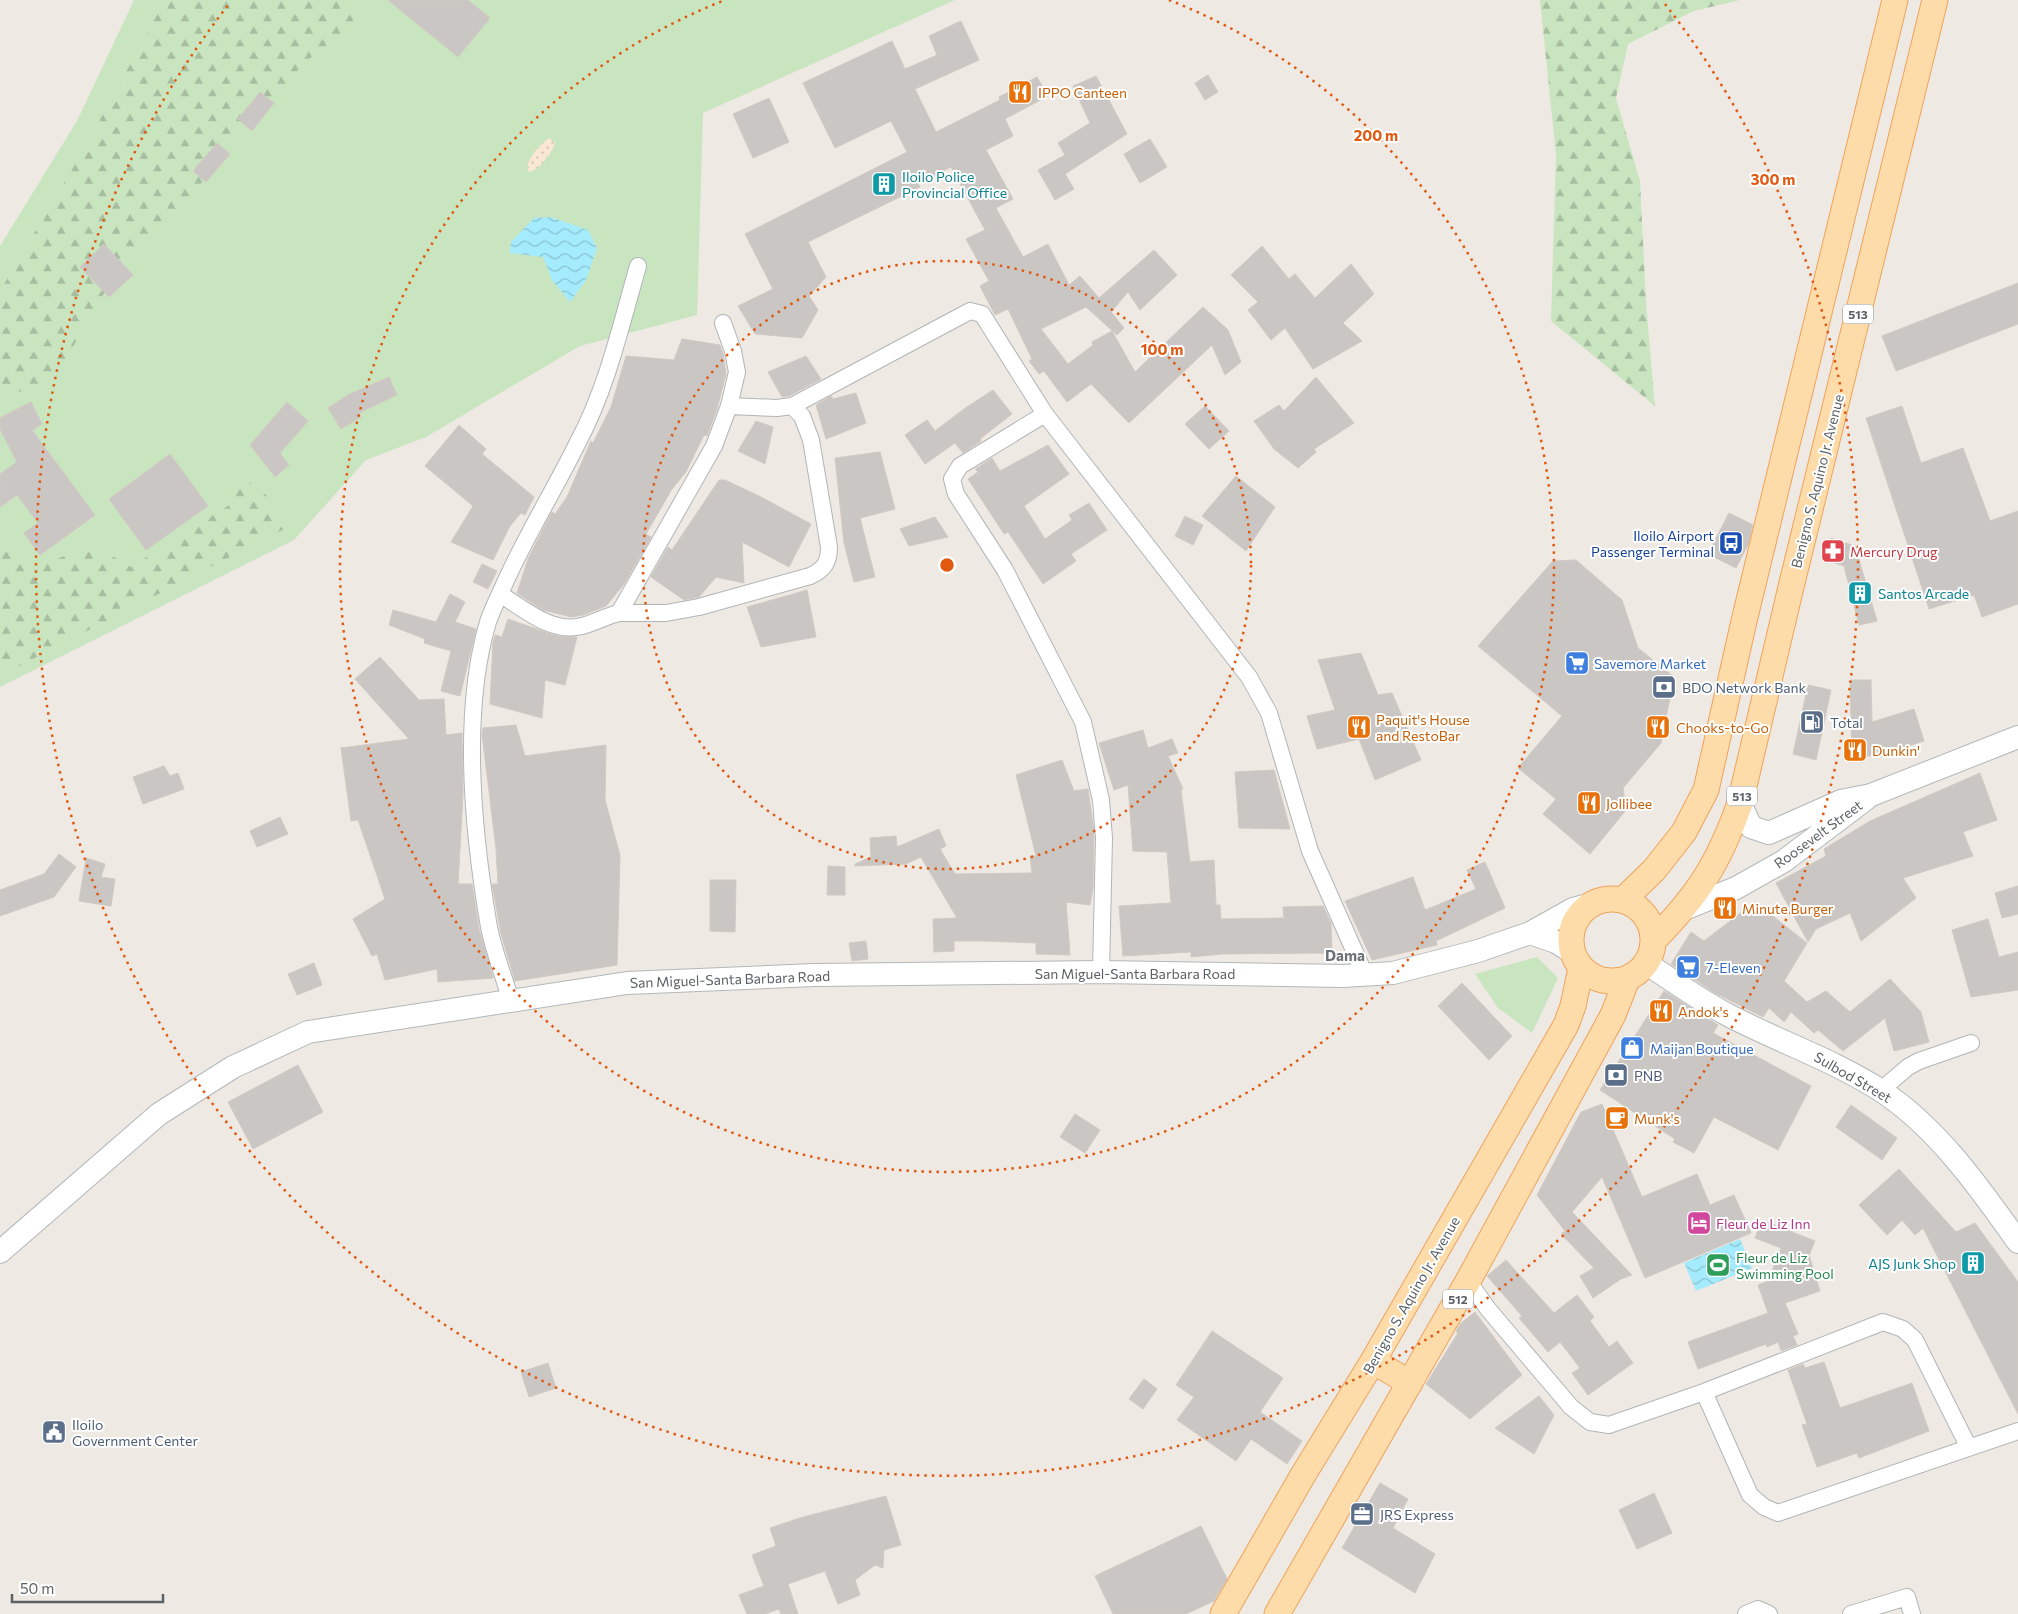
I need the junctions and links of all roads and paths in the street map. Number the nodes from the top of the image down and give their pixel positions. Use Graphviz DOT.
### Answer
graph roads {
  1 [pos="1895,0"];
  2 [pos="1936,0"];
  3 [pos="638,266"];
  4 [pos="723,323"];
  5 [pos="729,406"];
  6 [pos="792,406"];
  7 [pos="1045,414"];
  8 [pos="500,594"];
  9 [pos="619,613"];
  10 [pos="1744,621"];
  11 [pos="1781,628"];
  12 [pos="2018,737"];
  13 [pos="1871,795"];
  14 [pos="1740,803"];
  15 [pos="1622,900"];
  16 [pos="1591,904"];
  17 [pos="1684,909"];
  18 [pos="1530,933"];
  19 [pos="1650,952"];
  20 [pos="1577,960"];
  21 [pos="1101,972"];
  22 [pos="1365,975"];
  23 [pos="1627,979"];
  24 [pos="511,1001"];
  25 [pos="1971,1043"];
  26 [pos="1881,1090"];
  27 [pos="2018,1242"];
  28 [pos="0,1252"];
  29 [pos="1468,1282"];
  30 [pos="1373,1361"];
  31 [pos="1410,1383"];
  32 [pos="1704,1392"];
  33 [pos="2018,1431"];
  34 [pos="1968,1446"];
  35 [pos="1223,1614"];
  36 [pos="1277,1614"];
  37 [pos="1746,1614"];
  38 [pos="1769,1614"];
  39 [pos="1851,1614"];
  40 [pos="1912,1614"];
  1 -- 10 [label="main road, 513"];
  2 -- 11 [label="main road, Benigno S. Aquino Jr. Avenue / 513"];
  3 -- 8 [label="street"];
  4 -- 5 [label="street"];
  5 -- 6 [label="street"];
  5 -- 9 [label="street"];
  6 -- 7 [label="street"];
  6 -- 9 [label="street"];
  7 -- 21 [label="street"];
  7 -- 22 [label="street"];
  8 -- 9 [label="street"];
  8 -- 24 [label="street"];
  10 -- 11 [label="main road"];
  10 -- 15 [label="main road, 513"];
  11 -- 14 [label="main road, Benigno S. Aquino Jr. Avenue / 513"];
  12 -- 13 [label="main road, Roosevelt Street"];
  13 -- 14 [label="main road, Roosevelt Street"];
  13 -- 17 [label="main road, Roosevelt Street"];
  14 -- 17 [label="main road, Benigno S. Aquino Jr. Avenue / 513"];
  15 -- 16 [label="main road"];
  15 -- 19 [label="main road"];
  16 -- 18 [label="main road, San Miguel-Santa Barbara Road"];
  16 -- 20 [label="main road"];
  17 -- 19 [label="main road, Benigno S. Aquino Jr. Avenue / 513"];
  18 -- 20 [label="main road"];
  18 -- 22 [label="main road, San Miguel-Santa Barbara Road"];
  19 -- 23 [label="main road, 512"];
  19 -- 26 [label="main road, Sulbod Street"];
  20 -- 23 [label="main road"];
  20 -- 30 [label="main road, Benigno S. Aquino Jr. Avenue"];
  21 -- 22 [label="main road, San Miguel-Santa Barbara Road"];
  21 -- 24 [label="main road, San Miguel-Santa Barbara Road"];
  23 -- 29 [label="main road, 512"];
  24 -- 28 [label="main road, San Miguel-Santa Barbara Road"];
  25 -- 26 [label="street"];
  26 -- 27 [label="main road, Sulbod Street"];
  29 -- 31 [label="main road, 512"];
  29 -- 32 [label="street"];
  30 -- 31 [label="main road"];
  30 -- 35 [label="main road, Benigno S. Aquino Jr. Avenue"];
  31 -- 36 [label="main road, 512"];
  32 -- 34 [label="street"];
  32 -- 34 [label="street"];
  33 -- 34 [label="street"];
  37 -- 38 [label="street"];
  39 -- 40 [label="street"];
}
